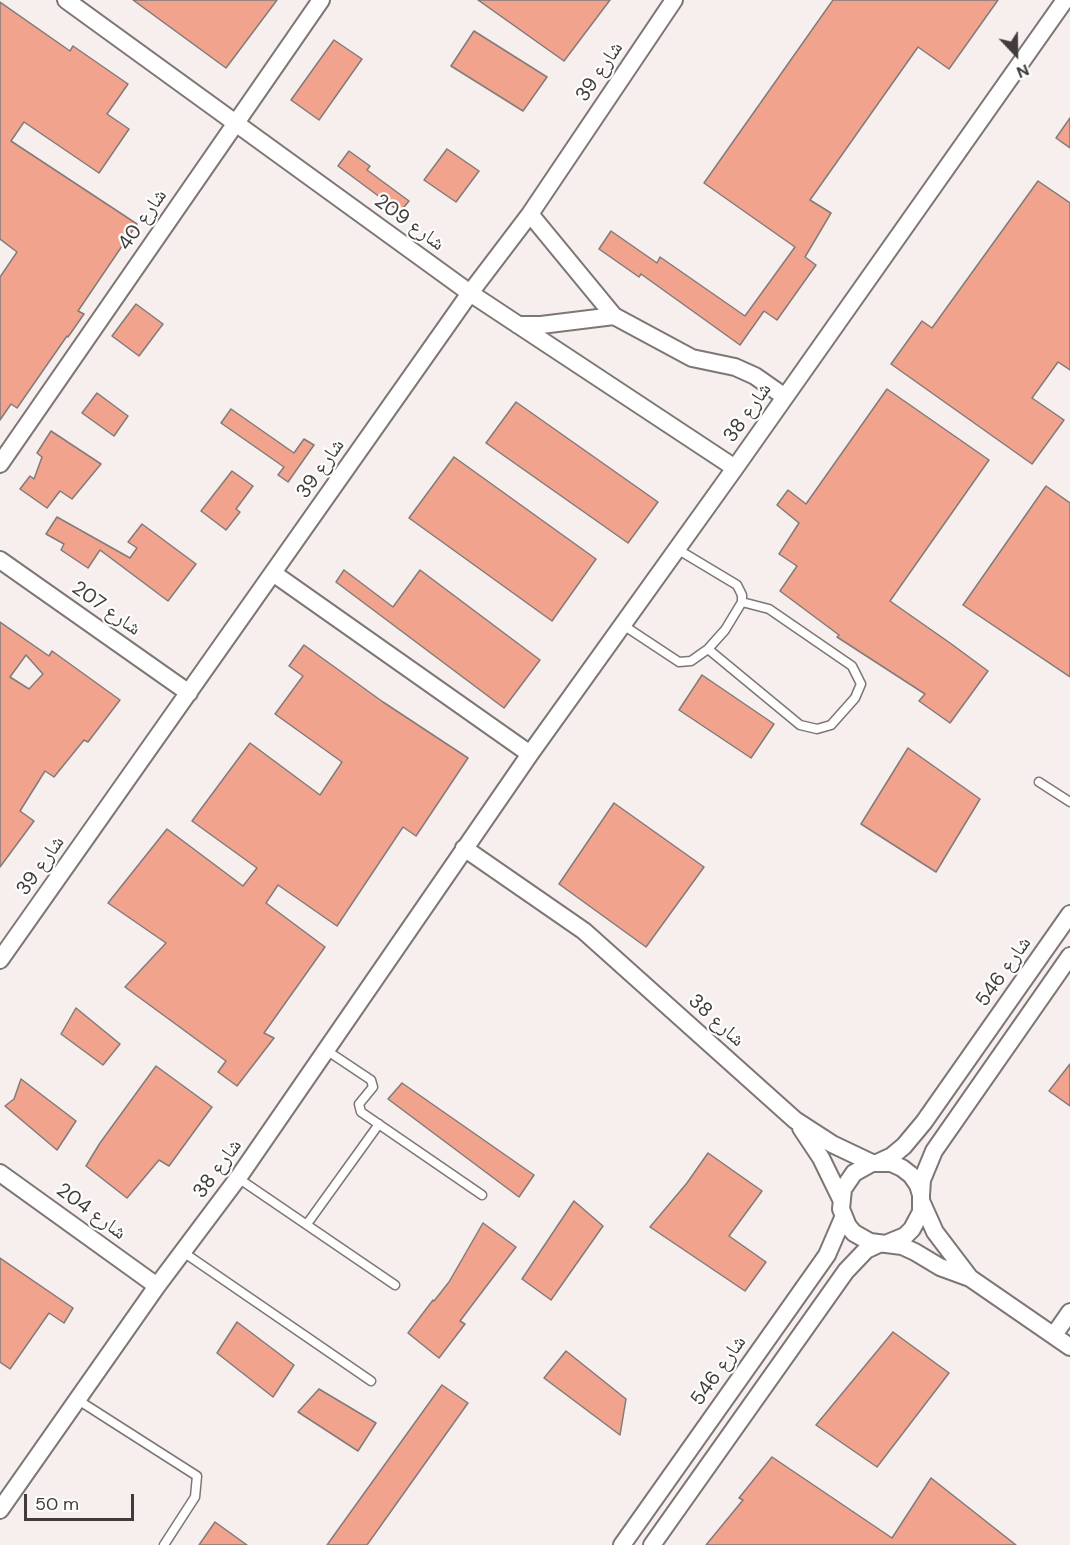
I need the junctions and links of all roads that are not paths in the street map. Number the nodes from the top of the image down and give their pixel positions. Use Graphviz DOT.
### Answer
graph roads {
  1 [pos="66,0"];
  2 [pos="321,0"];
  3 [pos="674,0"];
  4 [pos="1065,0"];
  5 [pos="236,123"];
  6 [pos="530,214"];
  7 [pos="470,293"];
  8 [pos="614,316"];
  9 [pos="518,325"];
  10 [pos="785,397"];
  11 [pos="0,464"];
  12 [pos="735,468"];
  13 [pos="677,549"];
  14 [pos="0,560"];
  15 [pos="273,573"];
  16 [pos="742,602"];
  17 [pos="623,625"];
  18 [pos="708,650"];
  19 [pos="189,693"];
  20 [pos="530,754"];
  21 [pos="1039,782"];
  22 [pos="1070,802"];
  23 [pos="464,848"];
  24 [pos="1070,914"];
  25 [pos="1070,956"];
  26 [pos="0,960"];
  27 [pos="326,1050"];
  28 [pos="795,1120"];
  29 [pos="379,1124"];
  30 [pos="875,1163"];
  31 [pos="0,1173"];
  32 [pos="238,1178"];
  33 [pos="482,1195"];
  34 [pos="841,1199"];
  35 [pos="922,1199"];
  36 [pos="843,1218"];
  37 [pos="307,1224"];
  38 [pos="884,1243"];
  39 [pos="183,1252"];
  40 [pos="970,1278"];
  41 [pos="395,1285"];
  42 [pos="157,1286"];
  43 [pos="1070,1311"];
  44 [pos="1054,1335"];
  45 [pos="1070,1347"];
  46 [pos="371,1381"];
  47 [pos="78,1400"];
  48 [pos="0,1510"];
  49 [pos="164,1545"];
  50 [pos="622,1545"];
  51 [pos="652,1545"];
  1 -- 5 [label="street, شارع 209"];
  2 -- 5 [label="street, شارع 40"];
  3 -- 6 [label="street, شارع 39"];
  4 -- 10 [label="street, شارع 38"];
  5 -- 7 [label="street, شارع 209"];
  5 -- 11 [label="street, شارع 40"];
  6 -- 7 [label="street, شارع 39"];
  6 -- 8 [label="street"];
  7 -- 9 [label="street, شارع 209"];
  7 -- 15 [label="street, شارع 39"];
  8 -- 9 [label="street"];
  8 -- 10 [label="street"];
  9 -- 12 [label="street, شارع 209"];
  10 -- 12 [label="street, شارع 38"];
  12 -- 13 [label="street, شارع 38"];
  13 -- 16 [label="lane"];
  13 -- 17 [label="street, شارع 38"];
  14 -- 19 [label="street, شارع 207"];
  15 -- 19 [label="street, شارع 39"];
  15 -- 20 [label="street"];
  16 -- 18 [label="lane"];
  16 -- 18 [label="lane"];
  17 -- 18 [label="lane"];
  17 -- 20 [label="street, شارع 38"];
  19 -- 26 [label="street, شارع 39"];
  20 -- 23 [label="street, شارع 38"];
  21 -- 22 [label="lane"];
  23 -- 27 [label="street, شارع 38"];
  23 -- 28 [label="street, شارع 38"];
  24 -- 30 [label="street, شارع 546"];
  25 -- 35 [label="street"];
  27 -- 29 [label="lane"];
  27 -- 32 [label="street, شارع 38"];
  28 -- 30 [label="street, شارع 38"];
  28 -- 34 [label="street, شارع 38"];
  29 -- 33 [label="lane"];
  29 -- 37 [label="lane"];
  30 -- 34 [label="street"];
  30 -- 35 [label="street"];
  31 -- 42 [label="street, شارع 204"];
  32 -- 37 [label="lane"];
  32 -- 39 [label="street, شارع 38"];
  34 -- 36 [label="street"];
  35 -- 38 [label="street"];
  35 -- 40 [label="street"];
  36 -- 38 [label="street"];
  36 -- 50 [label="street, شارع 546"];
  37 -- 41 [label="lane"];
  38 -- 40 [label="street"];
  38 -- 51 [label="street"];
  39 -- 42 [label="street, شارع 38"];
  39 -- 46 [label="lane"];
  40 -- 44 [label="street"];
  42 -- 47 [label="street, شارع 38"];
  43 -- 44 [label="street"];
  44 -- 45 [label="street"];
  47 -- 48 [label="street, شارع 38"];
  47 -- 49 [label="lane"];
}
